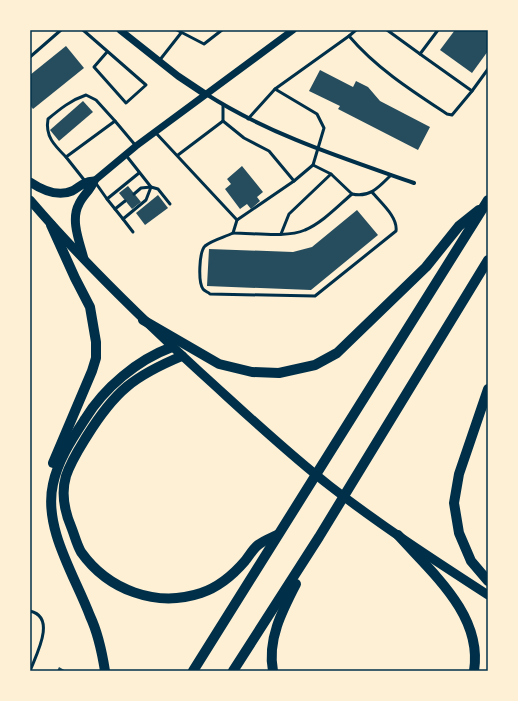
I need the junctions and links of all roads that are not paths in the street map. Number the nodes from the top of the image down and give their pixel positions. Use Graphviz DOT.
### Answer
graph roads {
  1 [pos="61,30"];
  2 [pos="83,30"];
  3 [pos="120,30"];
  4 [pos="177,30"];
  5 [pos="222,30"];
  6 [pos="293,30"];
  7 [pos="356,30"];
  8 [pos="387,30"];
  9 [pos="438,30"];
  10 [pos="181,33"];
  11 [pos="349,36"];
  12 [pos="107,52"];
  13 [pos="420,54"];
  14 [pos="30,57"];
  15 [pos="159,61"];
  16 [pos="488,69"];
  17 [pos="275,89"];
  18 [pos="472,91"];
  19 [pos="205,94"];
  20 [pos="223,106"];
  21 [pos="248,119"];
  22 [pos="115,120"];
  23 [pos="222,122"];
  24 [pos="155,132"];
  25 [pos="136,146"];
  26 [pos="317,148"];
  27 [pos="125,154"];
  28 [pos="178,156"];
  29 [pos="66,157"];
  30 [pos="313,165"];
  31 [pos="139,173"];
  32 [pos="331,174"];
  33 [pos="391,175"];
  34 [pos="90,181"];
  35 [pos="294,181"];
  36 [pos="30,182"];
  37 [pos="414,183"];
  38 [pos="151,187"];
  39 [pos="372,192"];
  40 [pos="134,194"];
  41 [pos="352,194"];
  42 [pos="107,198"];
  43 [pos="30,200"];
  44 [pos="125,201"];
  45 [pos="170,204"];
  46 [pos="486,204"];
  47 [pos="115,209"];
  48 [pos="123,219"];
  49 [pos="237,220"];
  50 [pos="51,225"];
  51 [pos="133,232"];
  52 [pos="233,233"];
  53 [pos="281,234"];
  54 [pos="488,260"];
  55 [pos="85,262"];
  56 [pos="143,320"];
  57 [pos="172,347"];
  58 [pos="182,356"];
  59 [pos="488,388"];
  60 [pos="53,484"];
  61 [pos="277,535"];
  62 [pos="398,535"];
  63 [pos="319,537"];
  64 [pos="488,581"];
  65 [pos="488,595"];
  66 [pos="30,611"];
  67 [pos="30,671"];
  68 [pos="106,671"];
  69 [pos="193,671"];
  70 [pos="233,671"];
  71 [pos="273,671"];
  72 [pos="474,671"];
  1 -- 14 [label="lane"];
  2 -- 12 [label="lane"];
  3 -- 15 [label="street"];
  4 -- 10 [label="lane"];
  5 -- 10 [label="lane"];
  6 -- 19 [label="street"];
  7 -- 11 [label="lane"];
  8 -- 13 [label="lane"];
  9 -- 13 [label="lane"];
  10 -- 15 [label="lane"];
  11 -- 17 [label="lane"];
  11 -- 18 [label="lane"];
  12 -- 12 [label="lane"];
  13 -- 18 [label="lane"];
  15 -- 19 [label="street"];
  16 -- 18 [label="lane"];
  17 -- 21 [label="lane"];
  17 -- 26 [label="lane"];
  19 -- 20 [label="street"];
  19 -- 24 [label="street"];
  20 -- 21 [label="street"];
  20 -- 23 [label="lane"];
  21 -- 26 [label="street"];
  22 -- 25 [label="lane"];
  22 -- 29 [label="lane"];
  22 -- 29 [label="lane"];
  23 -- 28 [label="lane"];
  23 -- 35 [label="lane"];
  24 -- 25 [label="street"];
  24 -- 28 [label="lane"];
  25 -- 27 [label="street"];
  26 -- 30 [label="lane"];
  26 -- 33 [label="street"];
  27 -- 31 [label="lane"];
  27 -- 34 [label="street"];
  28 -- 49 [label="lane"];
  29 -- 34 [label="lane"];
  30 -- 32 [label="lane"];
  30 -- 35 [label="lane"];
  31 -- 38 [label="lane"];
  31 -- 42 [label="lane"];
  32 -- 41 [label="lane"];
  32 -- 53 [label="lane"];
  33 -- 37 [label="street"];
  33 -- 39 [label="lane"];
  34 -- 36 [label="main road"];
  34 -- 42 [label="lane"];
  34 -- 55 [label="main road"];
  35 -- 49 [label="lane"];
  38 -- 40 [label="lane"];
  38 -- 45 [label="lane"];
  38 -- 48 [label="lane"];
  39 -- 41 [label="lane"];
  39 -- 52 [label="lane"];
  41 -- 53 [label="lane"];
  42 -- 47 [label="lane"];
  43 -- 50 [label="main road"];
  44 -- 47 [label="lane"];
  46 -- 56 [label="highway"];
  46 -- 61 [label="highway"];
  47 -- 48 [label="lane"];
  48 -- 51 [label="lane"];
  49 -- 52 [label="lane"];
  50 -- 55 [label="main road"];
  50 -- 60 [label="highway"];
  52 -- 53 [label="lane"];
  54 -- 63 [label="highway"];
  55 -- 56 [label="main road"];
  56 -- 57 [label="main road"];
  57 -- 58 [label="main road"];
  57 -- 60 [label="highway"];
  58 -- 61 [label="highway"];
  58 -- 62 [label="main road"];
  59 -- 64 [label="highway"];
  60 -- 68 [label="highway"];
  61 -- 69 [label="highway"];
  62 -- 65 [label="main road"];
  62 -- 72 [label="highway"];
  63 -- 70 [label="highway"];
  63 -- 71 [label="highway"];
  66 -- 67 [label="lane"];
}
